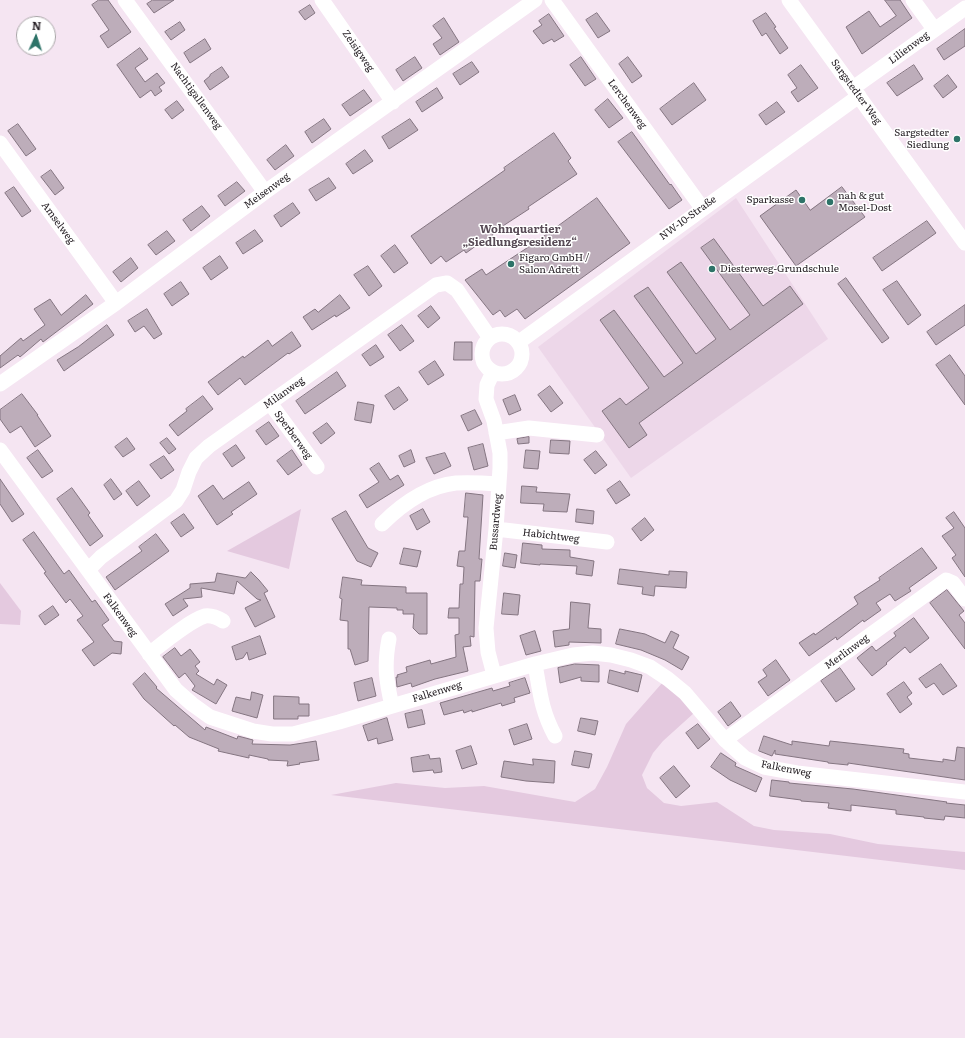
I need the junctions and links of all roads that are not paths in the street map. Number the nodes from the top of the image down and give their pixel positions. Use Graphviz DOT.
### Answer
graph roads {
  1 [pos="125,0"];
  2 [pos="322,0"];
  3 [pos="535,0"];
  4 [pos="552,0"];
  5 [pos="789,0"];
  6 [pos="914,0"];
  7 [pos="965,8"];
  8 [pos="934,29"];
  9 [pos="856,92"];
  10 [pos="393,102"];
  11 [pos="0,143"];
  12 [pos="265,192"];
  13 [pos="702,208"];
  14 [pos="965,243"];
  15 [pos="116,303"];
  16 [pos="490,338"];
  17 [pos="519,342"];
  18 [pos="493,372"];
  19 [pos="0,384"];
  20 [pos="270,403"];
  21 [pos="496,433"];
  22 [pos="597,435"];
  23 [pos="0,450"];
  24 [pos="317,467"];
  25 [pos="499,484"];
  26 [pos="382,524"];
  27 [pos="496,529"];
  28 [pos="607,542"];
  29 [pos="88,570"];
  30 [pos="965,599"];
  31 [pos="223,620"];
  32 [pos="390,639"];
  33 [pos="149,654"];
  34 [pos="535,664"];
  35 [pos="494,675"];
  36 [pos="392,706"];
  37 [pos="555,736"];
  38 [pos="725,740"];
  39 [pos="965,792"];
  1 -- 12 [label="street, Nachtigallenweg"];
  2 -- 10 [label="street, Zeisigweg"];
  3 -- 10 [label="street, Meisenweg"];
  4 -- 13 [label="street, Lerchenweg"];
  5 -- 9 [label="street, Sargstedter Weg"];
  6 -- 8 [label="street"];
  7 -- 8 [label="street, Lilienweg"];
  8 -- 9 [label="street, Lilienweg"];
  9 -- 13 [label="street, NW-10-Straße"];
  9 -- 14 [label="street, Sargstedter Weg"];
  10 -- 12 [label="street, Meisenweg"];
  11 -- 15 [label="street, Amselweg"];
  12 -- 15 [label="street, Meisenweg"];
  13 -- 17 [label="street, NW-10-Straße"];
  15 -- 19 [label="street, Meisenweg"];
  16 -- 17 [label="street"];
  16 -- 18 [label="street"];
  16 -- 20 [label="street, Milanweg"];
  17 -- 18 [label="street"];
  18 -- 21 [label="street, Bussardweg"];
  20 -- 24 [label="street, Sperberweg"];
  20 -- 29 [label="street, Milanweg"];
  21 -- 22 [label="street"];
  21 -- 25 [label="street, Bussardweg"];
  23 -- 29 [label="street, Falkenweg"];
  25 -- 26 [label="street"];
  25 -- 27 [label="street, Bussardweg"];
  27 -- 28 [label="street, Habichtweg"];
  27 -- 35 [label="street, Bussardweg"];
  29 -- 33 [label="street, Falkenweg"];
  30 -- 38 [label="street, Merlinweg"];
  31 -- 33 [label="street"];
  32 -- 36 [label="street"];
  33 -- 36 [label="street, Falkenweg"];
  34 -- 35 [label="street, Falkenweg"];
  34 -- 37 [label="street"];
  34 -- 38 [label="street, Falkenweg"];
  35 -- 36 [label="street, Falkenweg"];
  38 -- 39 [label="street, Falkenweg"];
}
